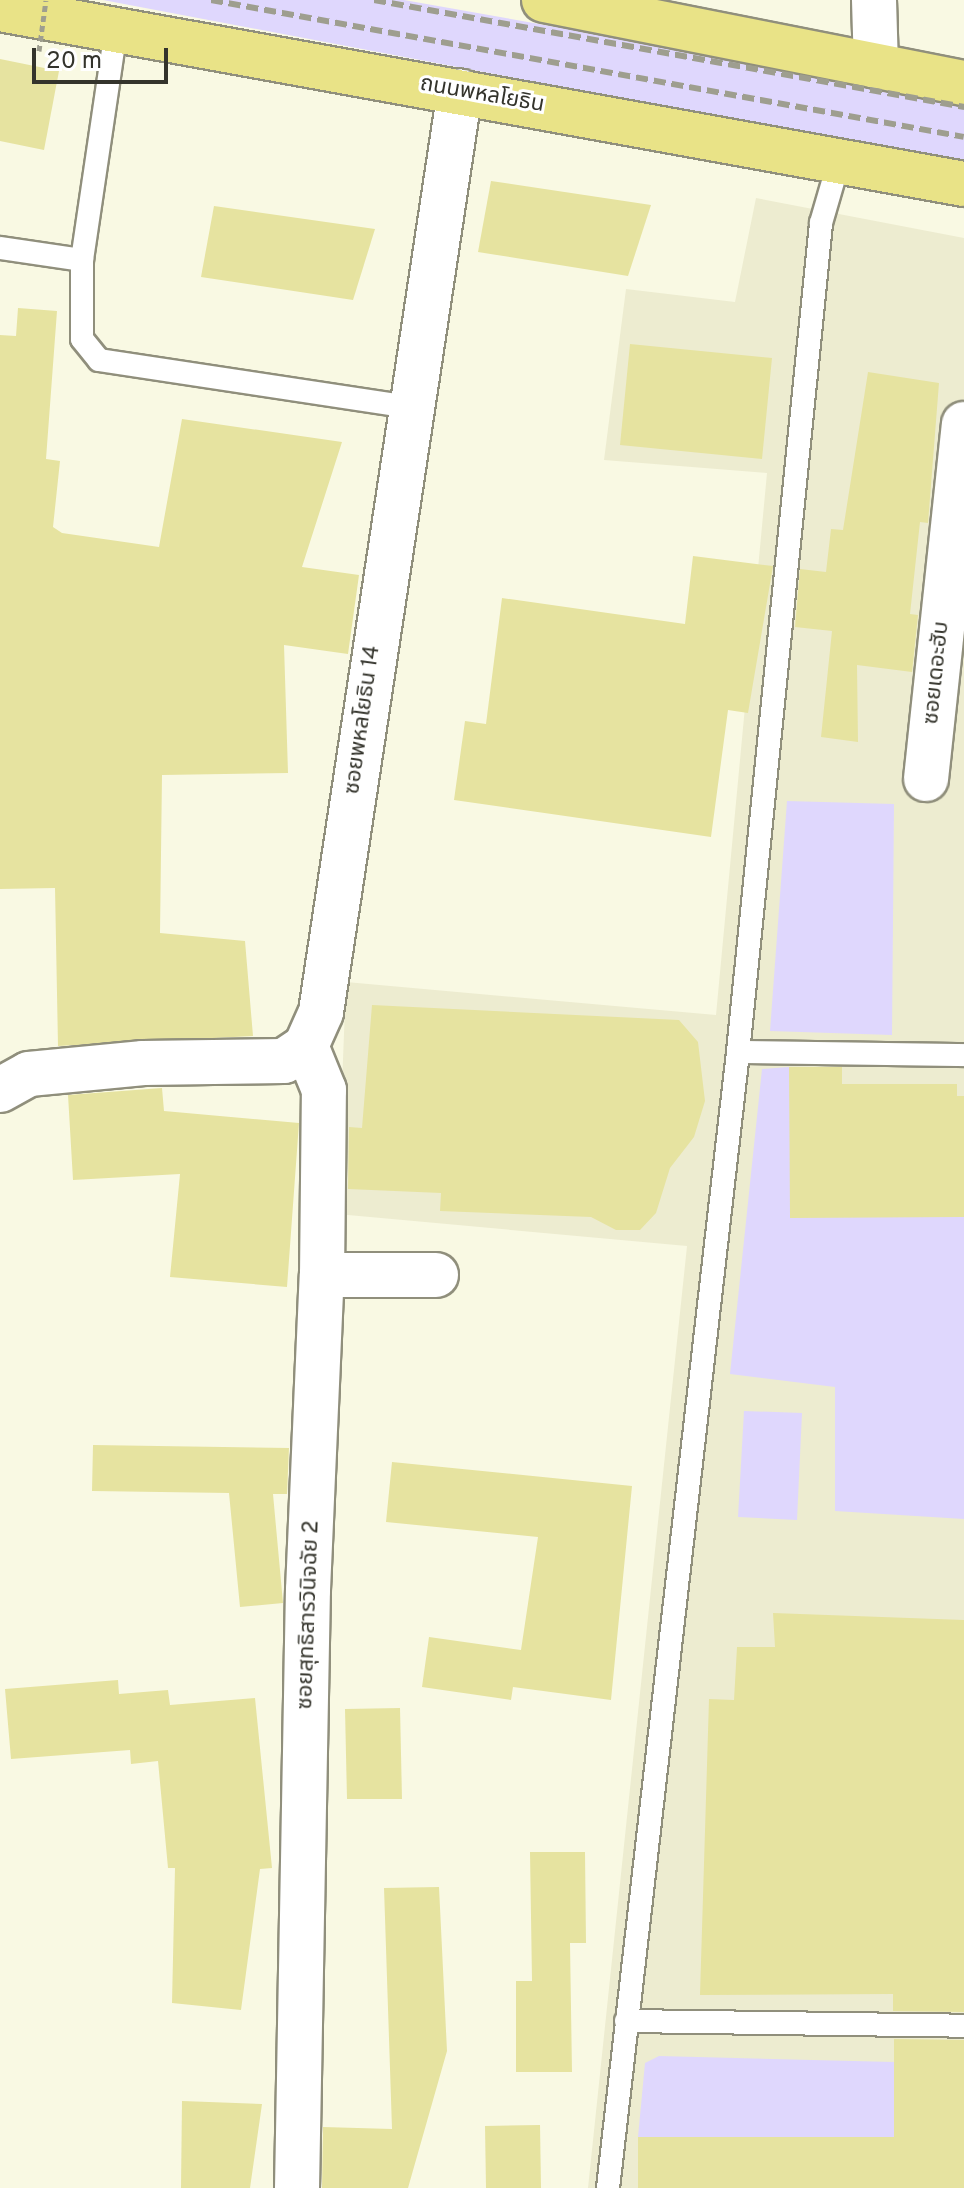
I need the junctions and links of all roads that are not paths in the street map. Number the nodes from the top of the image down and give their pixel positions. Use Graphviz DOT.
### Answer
graph roads {
  1 [pos="544,0"];
  2 [pos="874,0"];
  3 [pos="0,9"];
  4 [pos="116,29"];
  5 [pos="876,66"];
  6 [pos="964,83"];
  7 [pos="460,91"];
  8 [pos="839,161"];
  9 [pos="964,184"];
  10 [pos="0,248"];
  11 [pos="82,260"];
  12 [pos="409,407"];
  13 [pos="964,424"];
  14 [pos="926,779"];
  15 [pos="306,1046"];
  16 [pos="738,1052"];
  17 [pos="964,1055"];
  18 [pos="3,1084"];
  19 [pos="322,1275"];
  20 [pos="436,1275"];
  21 [pos="626,2021"];
  22 [pos="964,2026"];
  23 [pos="297,2188"];
  24 [pos="608,2188"];
  1 -- 5 [label="main road"];
  2 -- 5 [label="street"];
  3 -- 4 [label="main road, ถนนพหลโยธิน"];
  4 -- 7 [label="main road, ถนนพหลโยธิน"];
  4 -- 11 [label="lane"];
  5 -- 6 [label="main road"];
  7 -- 8 [label="main road, ถนนพหลโยธิน"];
  7 -- 12 [label="street, ซอยพหลโยธิน 14"];
  8 -- 9 [label="main road, ถนนพหลโยธิน"];
  8 -- 16 [label="lane"];
  10 -- 11 [label="lane"];
  11 -- 12 [label="lane"];
  12 -- 15 [label="street, ซอยพหลโยธิน 14"];
  13 -- 14 [label="street, ซอยเดอะฮับ"];
  15 -- 18 [label="street"];
  15 -- 19 [label="street, ซอยสุทธิสารวินิจฉัย 2"];
  16 -- 17 [label="lane"];
  16 -- 21 [label="lane"];
  19 -- 20 [label="street"];
  19 -- 23 [label="street, ซอยสุทธิสารวินิจฉัย 2"];
  21 -- 22 [label="lane"];
  21 -- 24 [label="lane"];
}
